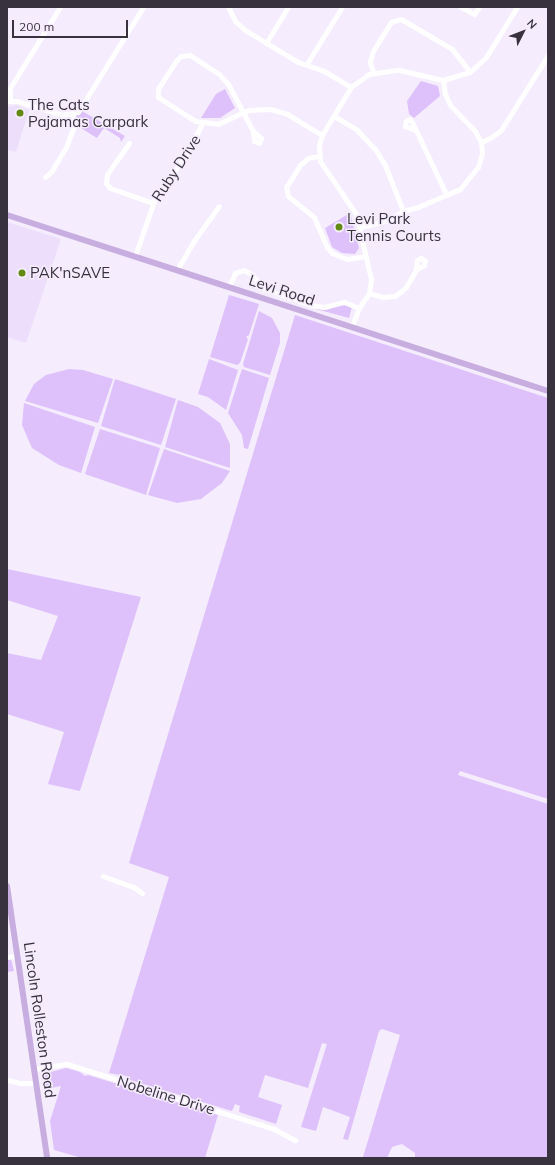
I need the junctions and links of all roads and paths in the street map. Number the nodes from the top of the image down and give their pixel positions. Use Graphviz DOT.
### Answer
graph roads {
  1 [pos="60,7"];
  2 [pos="143,7"];
  3 [pos="228,7"];
  4 [pos="288,7"];
  5 [pos="342,7"];
  6 [pos="461,7"];
  7 [pos="479,7"];
  8 [pos="517,7"];
  9 [pos="266,43"];
  10 [pos="548,55"];
  11 [pos="306,65"];
  12 [pos="373,72"];
  13 [pos="470,72"];
  14 [pos="443,80"];
  15 [pos="351,87"];
  16 [pos="8,101"];
  17 [pos="243,112"];
  18 [pos="73,114"];
  19 [pos="334,116"];
  20 [pos="202,124"];
  21 [pos="253,130"];
  22 [pos="415,130"];
  23 [pos="322,135"];
  24 [pos="481,142"];
  25 [pos="129,144"];
  26 [pos="319,156"];
  27 [pos="45,177"];
  28 [pos="446,194"];
  29 [pos="153,203"];
  30 [pos="219,206"];
  31 [pos="403,211"];
  32 [pos="7,215"];
  33 [pos="360,227"];
  34 [pos="135,256"];
  35 [pos="365,256"];
  36 [pos="177,270"];
  37 [pos="416,270"];
  38 [pos="229,287"];
  39 [pos="369,293"];
  40 [pos="359,308"];
  41 [pos="352,326"];
  42 [pos="548,391"];
  43 [pos="103,876"];
  44 [pos="7,886"];
  45 [pos="142,892"];
  46 [pos="17,954"];
  47 [pos="7,956"];
  48 [pos="34,1069"];
  49 [pos="7,1080"];
  50 [pos="36,1083"];
  51 [pos="294,1140"];
  52 [pos="47,1158"];
  1 -- 16 [label="street"];
  2 -- 18 [label="street"];
  3 -- 9 [label="street"];
  4 -- 9 [label="street"];
  5 -- 11 [label="street"];
  6 -- 7 [label="street"];
  8 -- 13 [label="street"];
  9 -- 11 [label="street"];
  10 -- 24 [label="street"];
  11 -- 15 [label="street"];
  12 -- 13 [label="street"];
  12 -- 14 [label="street"];
  12 -- 15 [label="street"];
  13 -- 14 [label="street"];
  14 -- 24 [label="street"];
  15 -- 19 [label="street"];
  16 -- 18 [label="street"];
  17 -- 20 [label="street"];
  17 -- 20 [label="street"];
  17 -- 21 [label="street"];
  17 -- 23 [label="street"];
  18 -- 27 [label="street"];
  19 -- 23 [label="street"];
  19 -- 31 [label="street"];
  20 -- 29 [label="street, Ruby Drive"];
  22 -- 28 [label="street"];
  23 -- 26 [label="street"];
  24 -- 28 [label="street"];
  25 -- 29 [label="street"];
  26 -- 33 [label="street"];
  26 -- 35 [label="street"];
  28 -- 31 [label="street"];
  29 -- 34 [label="street, Ruby Drive"];
  30 -- 36 [label="street"];
  31 -- 33 [label="street"];
  32 -- 34 [label="main road, Levi Road"];
  33 -- 35 [label="street"];
  34 -- 36 [label="main road, Levi Road"];
  35 -- 39 [label="street"];
  36 -- 38 [label="main road, Levi Road"];
  37 -- 39 [label="street"];
  38 -- 40 [label="street"];
  38 -- 41 [label="main road, Levi Road"];
  39 -- 40 [label="street"];
  40 -- 41 [label="street"];
  41 -- 42 [label="main road, Levi Road"];
  43 -- 45 [label="street"];
  44 -- 46 [label="main road, Lincoln Rolleston Road"];
  46 -- 47 [label="street"];
  46 -- 48 [label="main road, Lincoln Rolleston Road"];
  48 -- 50 [label="main road, Lincoln Rolleston Road"];
  48 -- 51 [label="street, Nobeline Drive"];
  49 -- 50 [label="street"];
  50 -- 52 [label="main road, Lincoln Rolleston Road"];
}
